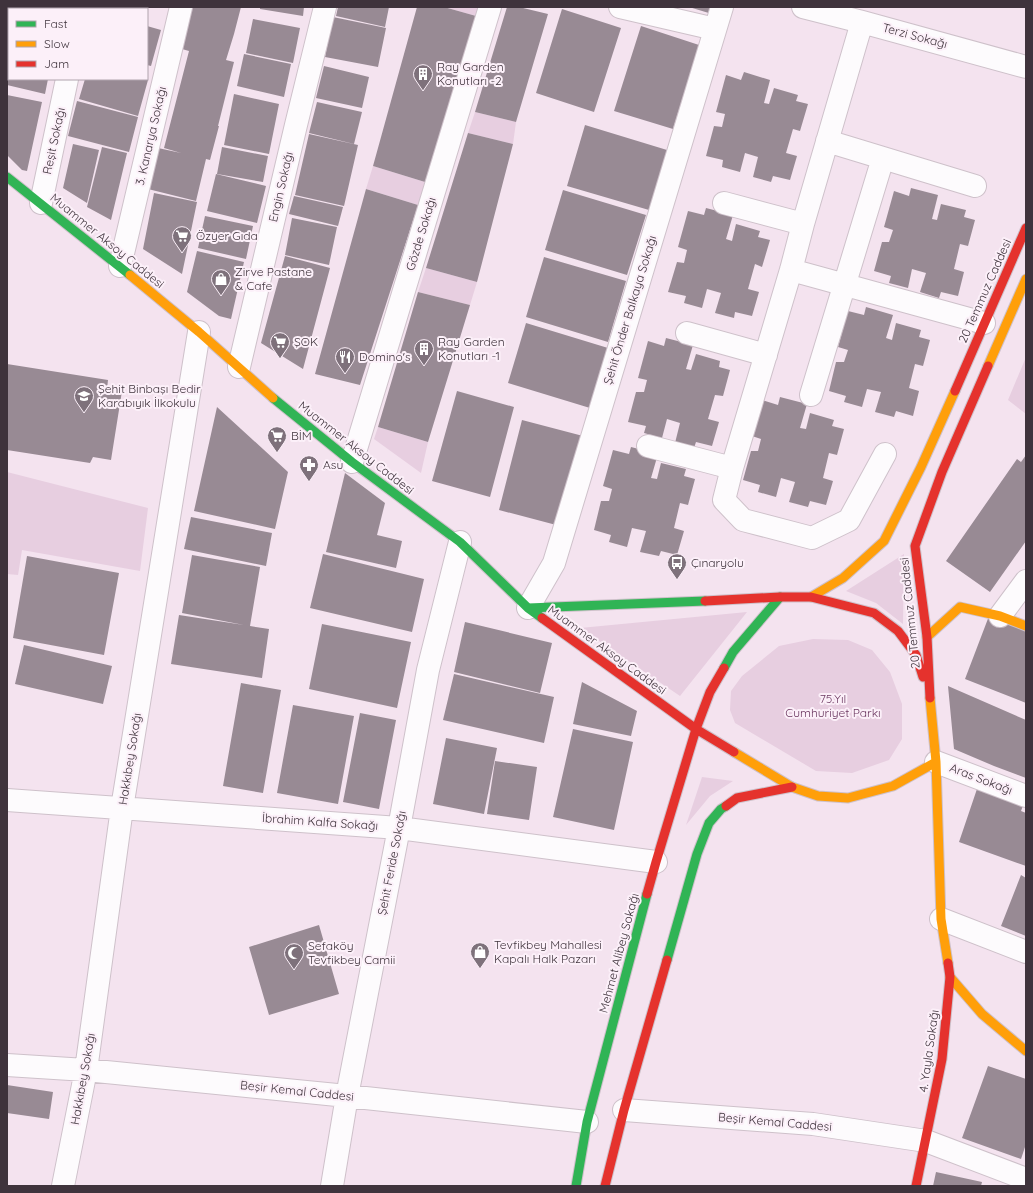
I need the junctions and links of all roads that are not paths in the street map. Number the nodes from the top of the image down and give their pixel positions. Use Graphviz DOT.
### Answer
graph roads {
  1 [pos="181,7"];
  2 [pos="326,7"];
  3 [pos="490,7"];
  4 [pos="620,7"];
  5 [pos="722,7"];
  6 [pos="803,7"];
  7 [pos="862,22"];
  8 [pos="715,28"];
  9 [pos="1026,67"];
  10 [pos="67,80"];
  11 [pos="828,141"];
  12 [pos="883,158"];
  13 [pos="7,177"];
  14 [pos="975,186"];
  15 [pos="41,203"];
  16 [pos="724,203"];
  17 [pos="803,224"];
  18 [pos="1026,228"];
  19 [pos="120,266"];
  20 [pos="791,270"];
  21 [pos="1026,279"];
  22 [pos="844,286"];
  23 [pos="984,323"];
  24 [pos="200,332"];
  25 [pos="687,333"];
  26 [pos="766,355"];
  27 [pos="239,367"];
  28 [pos="811,395"];
  29 [pos="648,446"];
  30 [pos="885,454"];
  31 [pos="352,462"];
  32 [pos="732,468"];
  33 [pos="460,542"];
  34 [pos="1026,581"];
  35 [pos="780,597"];
  36 [pos="811,597"];
  37 [pos="528,608"];
  38 [pos="1000,616"];
  39 [pos="1026,626"];
  40 [pos="927,637"];
  41 [pos="930,696"];
  42 [pos="696,729"];
  43 [pos="936,762"];
  44 [pos="792,787"];
  45 [pos="1026,796"];
  46 [pos="7,800"];
  47 [pos="122,808"];
  48 [pos="399,828"];
  49 [pos="656,862"];
  50 [pos="941,919"];
  51 [pos="1026,952"];
  52 [pos="950,977"];
  53 [pos="1026,1051"];
  54 [pos="7,1065"];
  55 [pos="86,1070"];
  56 [pos="347,1096"];
  57 [pos="624,1110"];
  58 [pos="587,1122"];
  59 [pos="926,1141"];
  60 [pos="1026,1179"];
  61 [pos="63,1186"];
  62 [pos="332,1186"];
  63 [pos="576,1186"];
  64 [pos="605,1186"];
  65 [pos="916,1186"];
  1 -- 19 [label="street, 3. Kanarya Sokağı"];
  2 -- 27 [label="street, Engin Sokağı"];
  3 -- 31 [label="street, Gözde Sokağı"];
  4 -- 8 [label="street"];
  5 -- 8 [label="street, Şehit Önder Balkaya Sokağı"];
  6 -- 7 [label="street, Terzi Sokağı"];
  7 -- 9 [label="street, Terzi Sokağı"];
  7 -- 11 [label="street"];
  8 -- 37 [label="street, Şehit Önder Balkaya Sokağı"];
  10 -- 15 [label="street, Reşit Sokağı"];
  11 -- 12 [label="street"];
  11 -- 17 [label="street"];
  12 -- 14 [label="street"];
  12 -- 22 [label="street"];
  13 -- 15 [label="main road, Muammer Aksoy Caddesi"];
  15 -- 19 [label="main road, Muammer Aksoy Caddesi"];
  16 -- 17 [label="street"];
  17 -- 20 [label="street"];
  18 -- 23 [label="main road, 20 Temmuz Caddesi"];
  19 -- 24 [label="main road, Muammer Aksoy Caddesi"];
  20 -- 22 [label="street"];
  20 -- 26 [label="street"];
  21 -- 40 [label="main road, 20 Temmuz Caddesi"];
  22 -- 23 [label="street"];
  22 -- 28 [label="street"];
  23 -- 36 [label="main road, 20 Temmuz Caddesi"];
  24 -- 27 [label="main road, Muammer Aksoy Caddesi"];
  24 -- 47 [label="street, Hakkıbey Sokağı"];
  25 -- 26 [label="street"];
  26 -- 32 [label="street"];
  27 -- 31 [label="main road, Muammer Aksoy Caddesi"];
  29 -- 32 [label="street"];
  30 -- 32 [label="street"];
  31 -- 33 [label="main road, Muammer Aksoy Caddesi"];
  33 -- 37 [label="main road, Muammer Aksoy Caddesi"];
  33 -- 48 [label="street, Şehit Feride Sokağı"];
  34 -- 38 [label="street"];
  35 -- 36 [label="main road"];
  35 -- 37 [label="main road"];
  35 -- 42 [label="main road, Mehmet Alibey Sokağı"];
  36 -- 41 [label="main road"];
  37 -- 42 [label="main road, Muammer Aksoy Caddesi"];
  38 -- 39 [label="main road"];
  38 -- 40 [label="main road"];
  40 -- 41 [label="main road, 20 Temmuz Caddesi"];
  41 -- 43 [label="main road, 20 Temmuz Caddesi"];
  42 -- 44 [label="main road, Muammer Aksoy Caddesi"];
  42 -- 49 [label="main road, Mehmet Alibey Sokağı"];
  43 -- 44 [label="main road, Muammer Aksoy Caddesi"];
  43 -- 45 [label="street, Aras Sokağı"];
  43 -- 50 [label="main road, 20 Temmuz Caddesi"];
  44 -- 57 [label="main road"];
  46 -- 47 [label="street, İbrahim Kalfa Sokağı"];
  47 -- 48 [label="street, İbrahim Kalfa Sokağı"];
  47 -- 55 [label="street, Hakkıbey Sokağı"];
  48 -- 49 [label="street, İbrahim Kalfa Sokağı"];
  48 -- 56 [label="street, Şehit Feride Sokağı"];
  49 -- 58 [label="main road, Mehmet Alibey Sokağı"];
  50 -- 51 [label="street"];
  50 -- 52 [label="main road, 4. Yayla Sokağı"];
  52 -- 53 [label="main road"];
  52 -- 59 [label="main road, 4. Yayla Sokağı"];
  54 -- 55 [label="street, Beşir Kemal Caddesi"];
  55 -- 56 [label="street, Beşir Kemal Caddesi"];
  55 -- 61 [label="street, Hakkıbey Sokağı"];
  56 -- 58 [label="street, Beşir Kemal Caddesi"];
  56 -- 62 [label="street, Şehit Feride Sokağı"];
  57 -- 59 [label="street, Beşir Kemal Caddesi"];
  57 -- 64 [label="main road"];
  58 -- 63 [label="main road, Mehmet Alibey Sokağı"];
  59 -- 60 [label="street, Beşir Kemal Caddesi"];
  59 -- 65 [label="main road, 4. Yayla Sokağı"];
}
